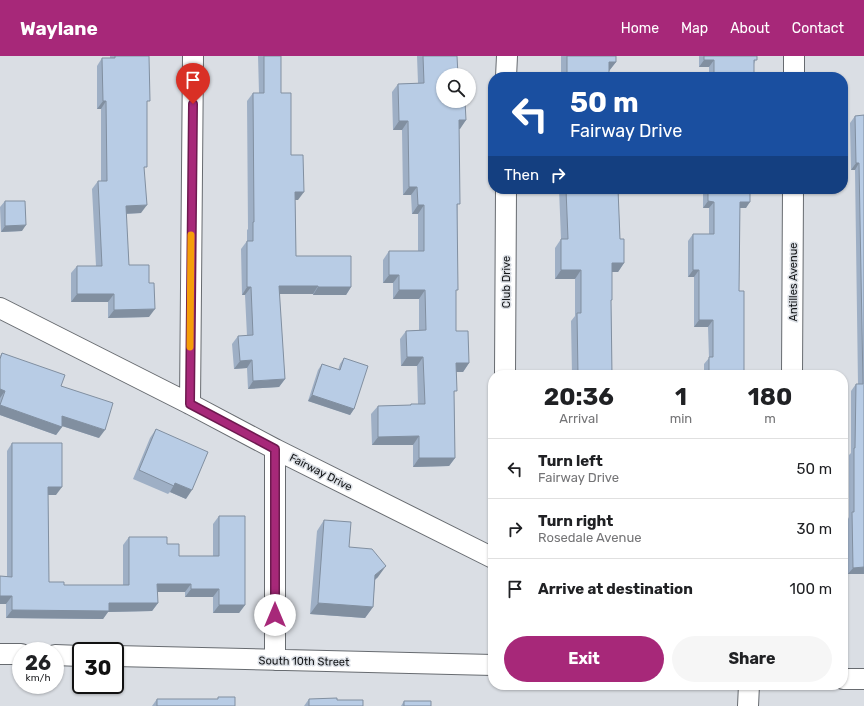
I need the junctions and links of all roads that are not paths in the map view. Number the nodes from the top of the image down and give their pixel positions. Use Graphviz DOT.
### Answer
graph roads {
  1 [pos="193,56"];
  2 [pos="507,56"];
  3 [pos="794,56"];
  4 [pos="506,72"];
  5 [pos="794,72"];
  6 [pos="506,194"];
  7 [pos="793,194"];
  8 [pos="0,308"];
  9 [pos="505,370"];
  10 [pos="792,370"];
  11 [pos="190,404"];
  12 [pos="275,449"];
  13 [pos="488,556"];
  14 [pos="0,654"];
  15 [pos="12,654"];
  16 [pos="124,656"];
  17 [pos="275,660"];
  18 [pos="488,665"];
  19 [pos="848,679"];
  20 [pos="864,679"];
  21 [pos="749,690"];
  22 [pos="748,706"];
  1 -- 11 [label="street"];
  2 -- 4 [label="street"];
  3 -- 5 [label="street"];
  6 -- 9 [label="street, Club Drive"];
  7 -- 10 [label="street, Antilles Avenue"];
  8 -- 11 [label="street, Fairway Drive"];
  11 -- 12 [label="street, Fairway Drive"];
  12 -- 13 [label="street, Fairway Drive"];
  12 -- 17 [label="street"];
  14 -- 15 [label="street"];
  16 -- 17 [label="street, South 10th Street"];
  17 -- 18 [label="street, South 10th Street"];
  19 -- 20 [label="street"];
  21 -- 22 [label="street"];
}
